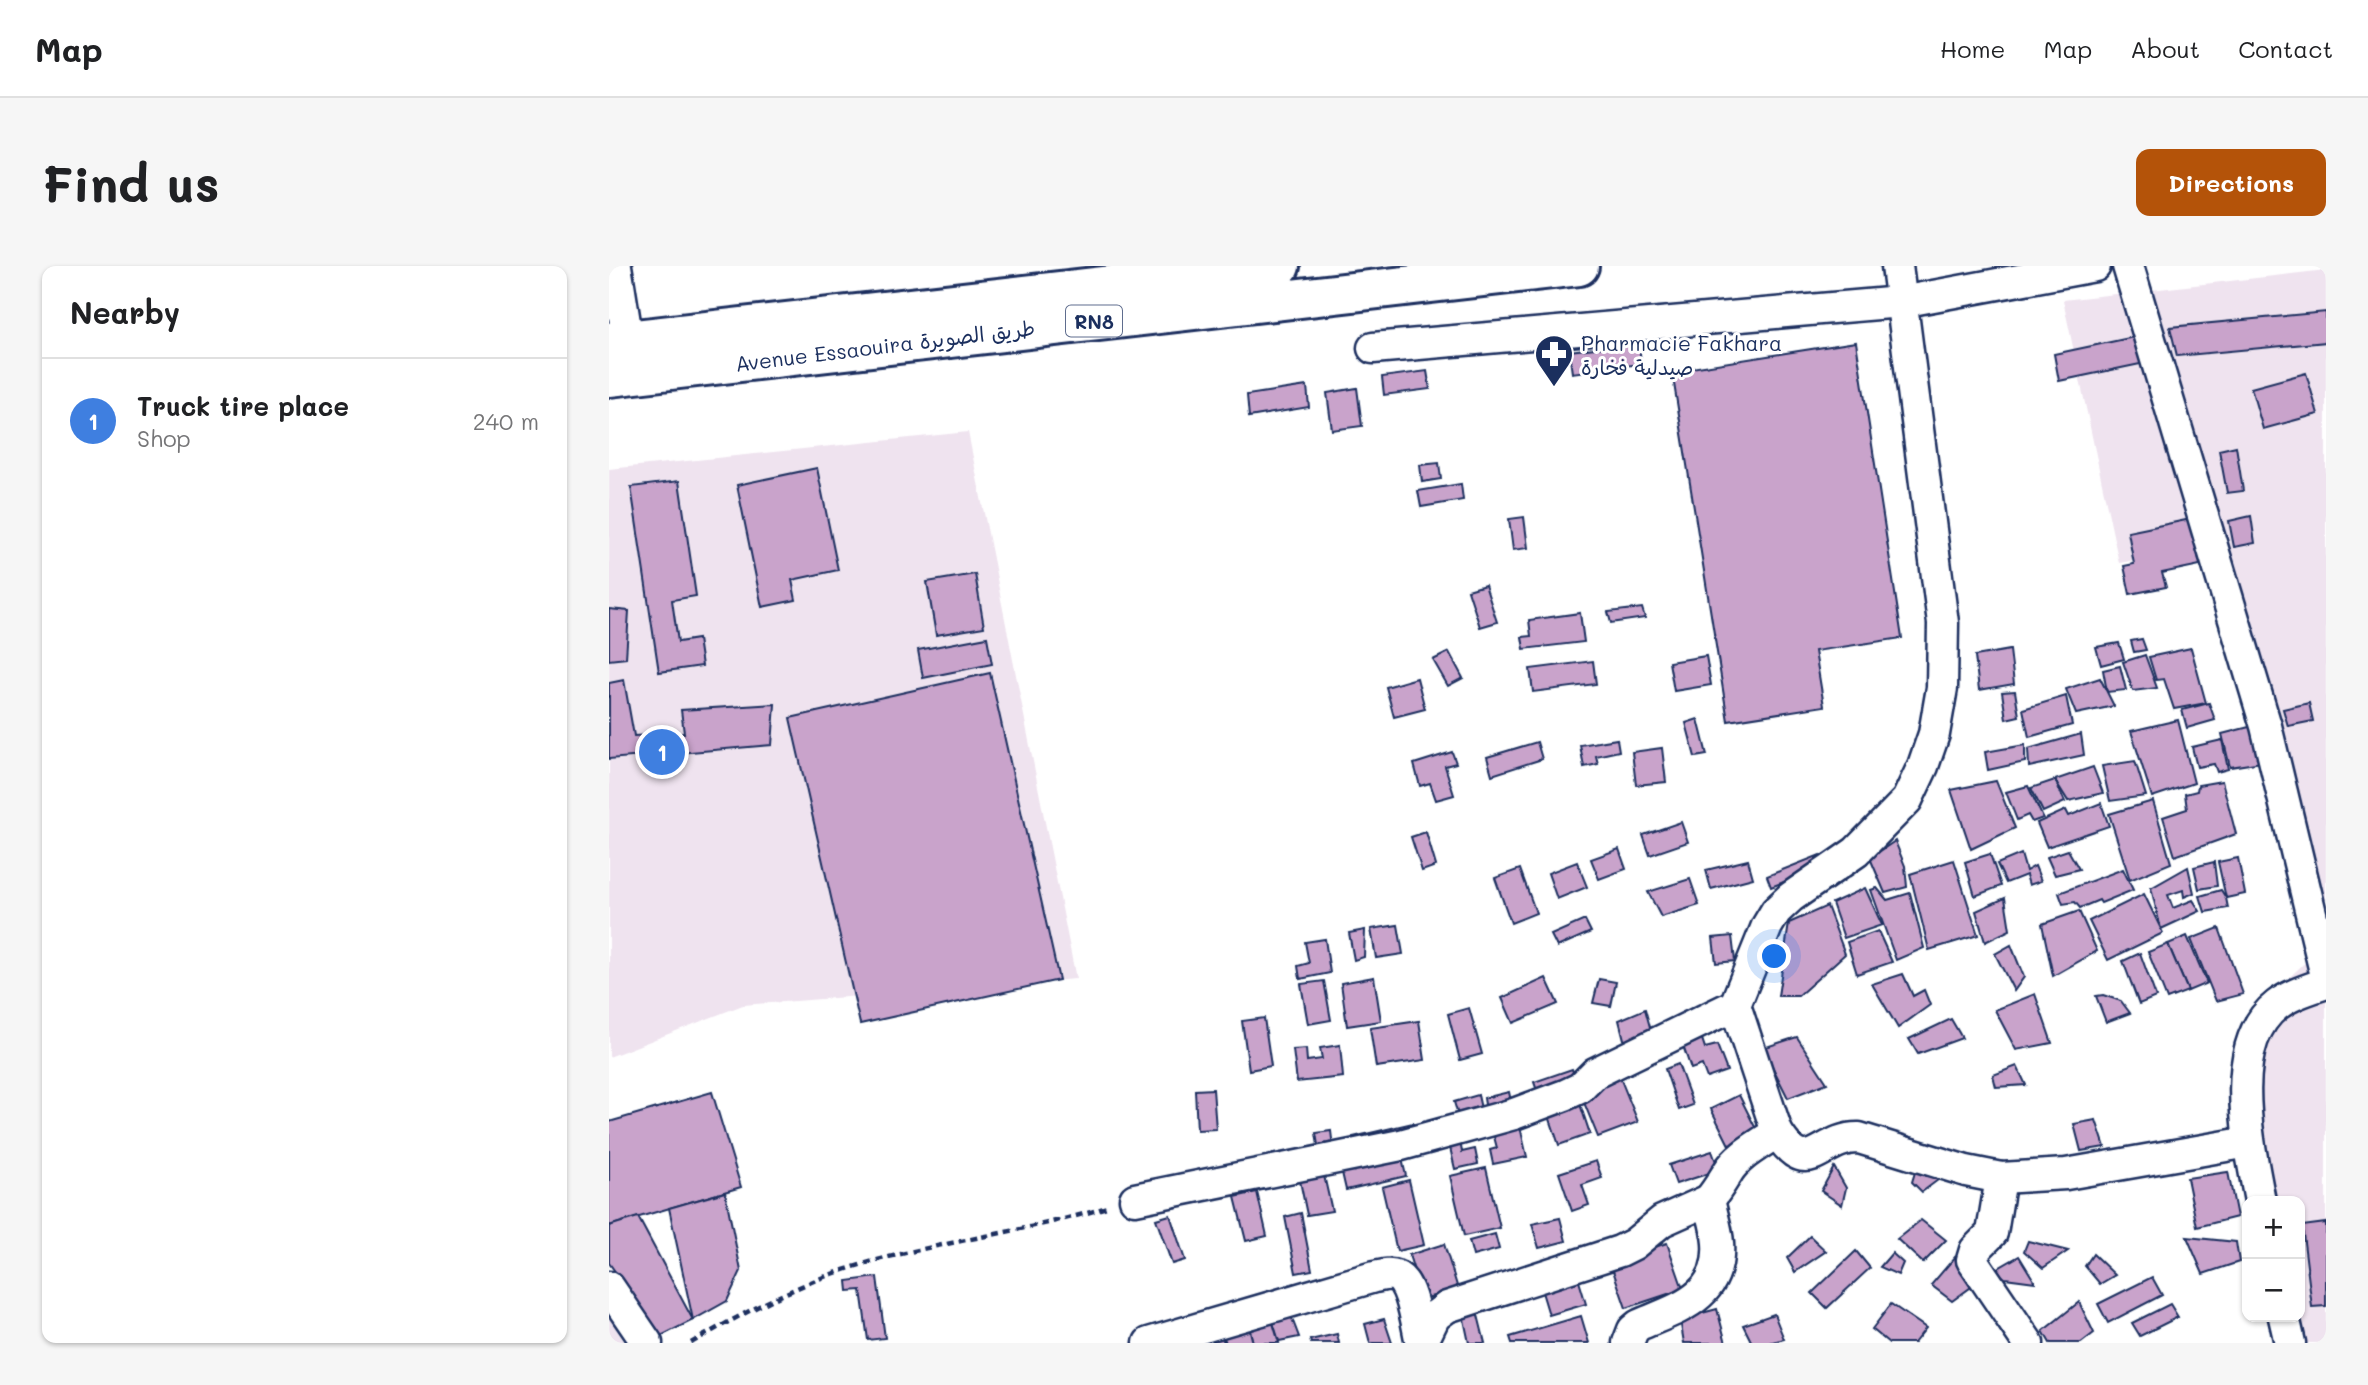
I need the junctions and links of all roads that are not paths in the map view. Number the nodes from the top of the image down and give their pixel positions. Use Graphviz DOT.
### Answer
graph roads {
  1 [pos="616,266"];
  2 [pos="1280,266"];
  3 [pos="1579,266"];
  4 [pos="1897,266"];
  5 [pos="2095,266"];
  6 [pos="2128,266"];
  7 [pos="1901,302"];
  8 [pos="1373,348"];
  9 [pos="620,358"];
  10 [pos="2326,976"];
  11 [pos="2326,984"];
  12 [pos="1735,1005"];
  13 [pos="1777,1132"];
  14 [pos="2249,1142"];
  15 [pos="2001,1178"];
  16 [pos="2259,1196"];
  17 [pos="1135,1199"];
  18 [pos="1710,1200"];
  19 [pos="609,1287"];
  20 [pos="2285,1322"];
  21 [pos="647,1343"];
  22 [pos="1149,1343"];
  23 [pos="1422,1343"];
  24 [pos="1628,1343"];
  25 [pos="2028,1343"];
  26 [pos="2290,1343"];
  1 -- 9 [label="street"];
  2 -- 9 [label="main road, Avenue Essaouira طريق الصويرة / RN8"];
  3 -- 9 [label="main road, Avenue Essaouira طريق الصويرة / RN8"];
  4 -- 7 [label="street"];
  5 -- 7 [label="street"];
  6 -- 10 [label="street"];
  7 -- 8 [label="street"];
  7 -- 12 [label="street"];
  11 -- 14 [label="street"];
  12 -- 13 [label="street"];
  12 -- 17 [label="street"];
  13 -- 15 [label="street"];
  13 -- 18 [label="street"];
  14 -- 15 [label="street"];
  14 -- 16 [label="street"];
  15 -- 25 [label="street"];
  18 -- 23 [label="street"];
  18 -- 24 [label="street"];
  19 -- 21 [label="street"];
  20 -- 26 [label="street"];
  22 -- 23 [label="street"];
}
